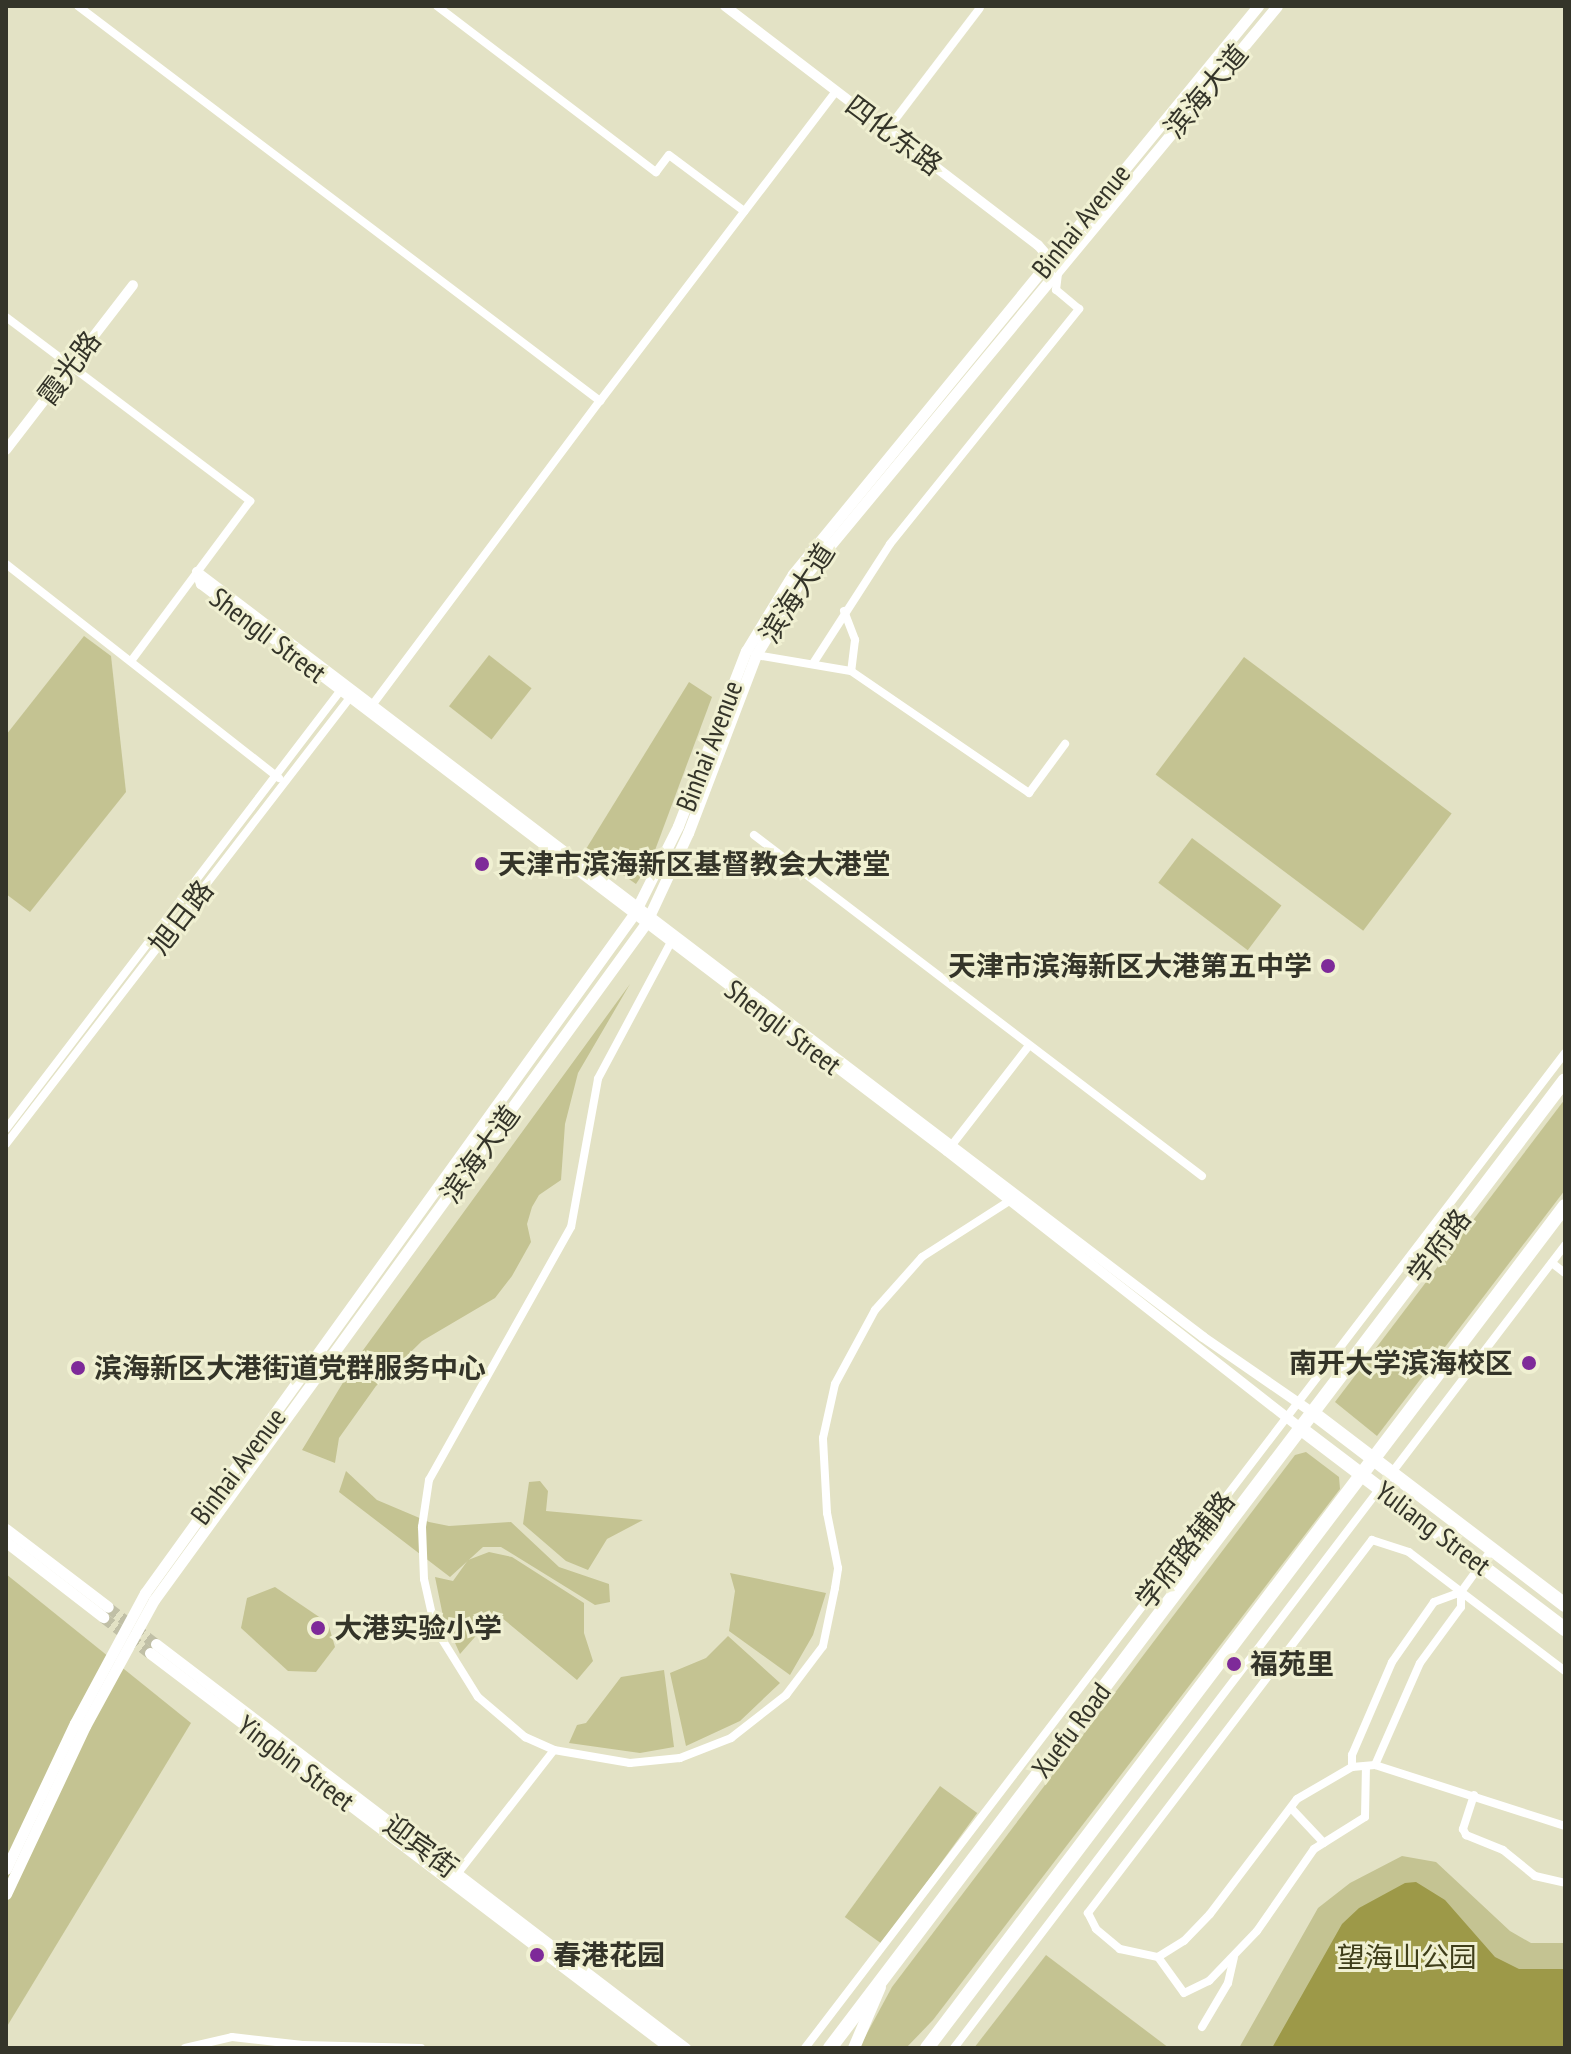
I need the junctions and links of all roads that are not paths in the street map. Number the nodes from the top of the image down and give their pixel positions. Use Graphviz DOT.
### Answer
graph roads {
  1 [pos="78,6"];
  2 [pos="437,6"];
  3 [pos="725,6"];
  4 [pos="1258,6"];
  5 [pos="1277,6"];
  6 [pos="980,8"];
  7 [pos="836,91"];
  8 [pos="887,130"];
  9 [pos="744,211"];
  10 [pos="1055,263"];
  11 [pos="130,283"];
  12 [pos="6,317"];
  13 [pos="68,363"];
  14 [pos="600,401"];
  15 [pos="6,439"];
  16 [pos="6,450"];
  17 [pos="6,564"];
  18 [pos="197,572"];
  19 [pos="844,611"];
  20 [pos="756,655"];
  21 [pos="132,660"];
  22 [pos="814,662"];
  23 [pos="851,671"];
  24 [pos="348,690"];
  25 [pos="371,706"];
  26 [pos="1065,744"];
  27 [pos="276,776"];
  28 [pos="285,782"];
  29 [pos="754,835"];
  30 [pos="636,910"];
  31 [pos="648,919"];
  32 [pos="671,942"];
  33 [pos="1028,1047"];
  34 [pos="1565,1053"];
  35 [pos="1565,1080"];
  36 [pos="6,1129"];
  37 [pos="6,1144"];
  38 [pos="950,1148"];
  39 [pos="1202,1176"];
  40 [pos="1015,1198"];
  41 [pos="1565,1206"];
  42 [pos="1565,1245"];
  43 [pos="1552,1263"];
  44 [pos="1565,1273"];
  45 [pos="1298,1405"];
  46 [pos="1313,1413"];
  47 [pos="1288,1417"];
  48 [pos="1300,1428"];
  49 [pos="1375,1459"];
  50 [pos="1392,1470"];
  51 [pos="1362,1475"];
  52 [pos="1378,1487"];
  53 [pos="6,1529"];
  54 [pos="6,1542"];
  55 [pos="1492,1549"];
  56 [pos="1480,1564"];
  57 [pos="1461,1592"];
  58 [pos="149,1597"];
  59 [pos="1565,1605"];
  60 [pos="1565,1629"];
  61 [pos="153,1648"];
  62 [pos="113,1658"];
  63 [pos="1565,1671"];
  64 [pos="554,1750"];
  65 [pos="1370,1766"];
  66 [pos="1352,1767"];
  67 [pos="1474,1795"];
  68 [pos="1291,1808"];
  69 [pos="1565,1826"];
  70 [pos="1324,1843"];
  71 [pos="6,1869"];
  72 [pos="454,1878"];
  73 [pos="1565,1883"];
  74 [pos="6,1894"];
  75 [pos="1158,1957"];
  76 [pos="1234,1957"];
  77 [pos="884,1976"];
  78 [pos="950,2017"];
  79 [pos="1202,2027"];
  80 [pos="185,2048"];
  81 [pos="421,2048"];
  82 [pos="670,2048"];
  83 [pos="685,2048"];
  84 [pos="805,2048"];
  85 [pos="830,2048"];
  86 [pos="854,2048"];
  87 [pos="918,2048"];
  88 [pos="927,2048"];
  89 [pos="954,2048"];
  1 -- 14 [label="street"];
  2 -- 9 [label="street"];
  3 -- 7 [label="street, 四化东路"];
  4 -- 10 [label="main road, Binhai Avenue"];
  5 -- 10 [label="main road, 滨海大道"];
  6 -- 8 [label="street"];
  7 -- 8 [label="street, 四化东路"];
  7 -- 9 [label="street"];
  8 -- 10 [label="street, 四化东路"];
  9 -- 14 [label="street"];
  10 -- 19 [label="street"];
  10 -- 20 [label="main road, 滨海大道"];
  10 -- 30 [label="main road, Binhai Avenue"];
  11 -- 13 [label="street, 霞光路"];
  12 -- 13 [label="street"];
  13 -- 15 [label="street, 霞光路"];
  13 -- 16 [label="street, 霞光路"];
  13 -- 18 [label="street"];
  14 -- 25 [label="street"];
  17 -- 21 [label="street"];
  18 -- 21 [label="street"];
  18 -- 24 [label="street, Shengli Street"];
  19 -- 22 [label="street"];
  19 -- 23 [label="street"];
  20 -- 22 [label="street"];
  20 -- 31 [label="main road, 滨海大道"];
  21 -- 27 [label="street"];
  22 -- 23 [label="street"];
  23 -- 26 [label="street"];
  24 -- 25 [label="street, Shengli Street"];
  24 -- 27 [label="street, 旭日路"];
  24 -- 28 [label="street, 旭日路"];
  25 -- 30 [label="street, Shengli Street"];
  27 -- 28 [label="street"];
  27 -- 36 [label="street, 旭日路"];
  28 -- 37 [label="street, 旭日路"];
  29 -- 33 [label="street"];
  30 -- 31 [label="street, Shengli Street"];
  30 -- 58 [label="main road, Binhai Avenue"];
  31 -- 32 [label="street, Shengli Street"];
  31 -- 38 [label="street, Shengli Street"];
  31 -- 58 [label="main road, 滨海大道"];
  32 -- 38 [label="street, Shengli Street"];
  32 -- 64 [label="street"];
  33 -- 38 [label="street"];
  33 -- 39 [label="street"];
  34 -- 45 [label="street, 学府路辅路"];
  35 -- 46 [label="highway, 学府路"];
  38 -- 40 [label="street, Shengli Street"];
  40 -- 45 [label="street, Shengli Street"];
  40 -- 47 [label="street, Shengli Street"];
  40 -- 64 [label="street"];
  41 -- 49 [label="highway"];
  42 -- 43 [label="street"];
  43 -- 44 [label="street"];
  43 -- 50 [label="street"];
  45 -- 46 [label="street, Shengli Street"];
  45 -- 47 [label="street, 学府路辅路"];
  46 -- 48 [label="highway, Xuefu Road"];
  46 -- 49 [label="highway, Yuliang Street"];
  47 -- 48 [label="street, Shengli Street"];
  47 -- 84 [label="street, 学府路辅路"];
  48 -- 51 [label="highway, Yuliang Street"];
  48 -- 77 [label="highway, Xuefu Road"];
  49 -- 50 [label="highway, Yuliang Street"];
  49 -- 51 [label="highway"];
  50 -- 52 [label="street"];
  50 -- 55 [label="highway, Yuliang Street"];
  51 -- 52 [label="highway, Yuliang Street"];
  51 -- 78 [label="highway"];
  52 -- 56 [label="highway, Yuliang Street"];
  52 -- 89 [label="street"];
  53 -- 54 [label="main road"];
  55 -- 56 [label="street"];
  55 -- 59 [label="highway, Yuliang Street"];
  56 -- 57 [label="street"];
  56 -- 60 [label="highway, Yuliang Street"];
  57 -- 63 [label="street"];
  57 -- 65 [label="street"];
  57 -- 66 [label="street"];
  57 -- 75 [label="street"];
  58 -- 62 [label="main road"];
  61 -- 72 [label="main road, 迎宾街"];
  62 -- 71 [label="main road"];
  62 -- 74 [label="main road"];
  64 -- 72 [label="street"];
  65 -- 66 [label="street"];
  65 -- 67 [label="street"];
  65 -- 70 [label="street"];
  66 -- 68 [label="street"];
  67 -- 69 [label="street"];
  67 -- 73 [label="street"];
  68 -- 70 [label="street"];
  68 -- 75 [label="street"];
  70 -- 76 [label="street"];
  72 -- 82 [label="main road"];
  72 -- 83 [label="main road, 迎宾街"];
  75 -- 76 [label="street"];
  76 -- 79 [label="street"];
  77 -- 85 [label="highway, Xuefu Road"];
  77 -- 86 [label="main road"];
  78 -- 87 [label="main road"];
  78 -- 88 [label="highway"];
  80 -- 81 [label="street"];
}
